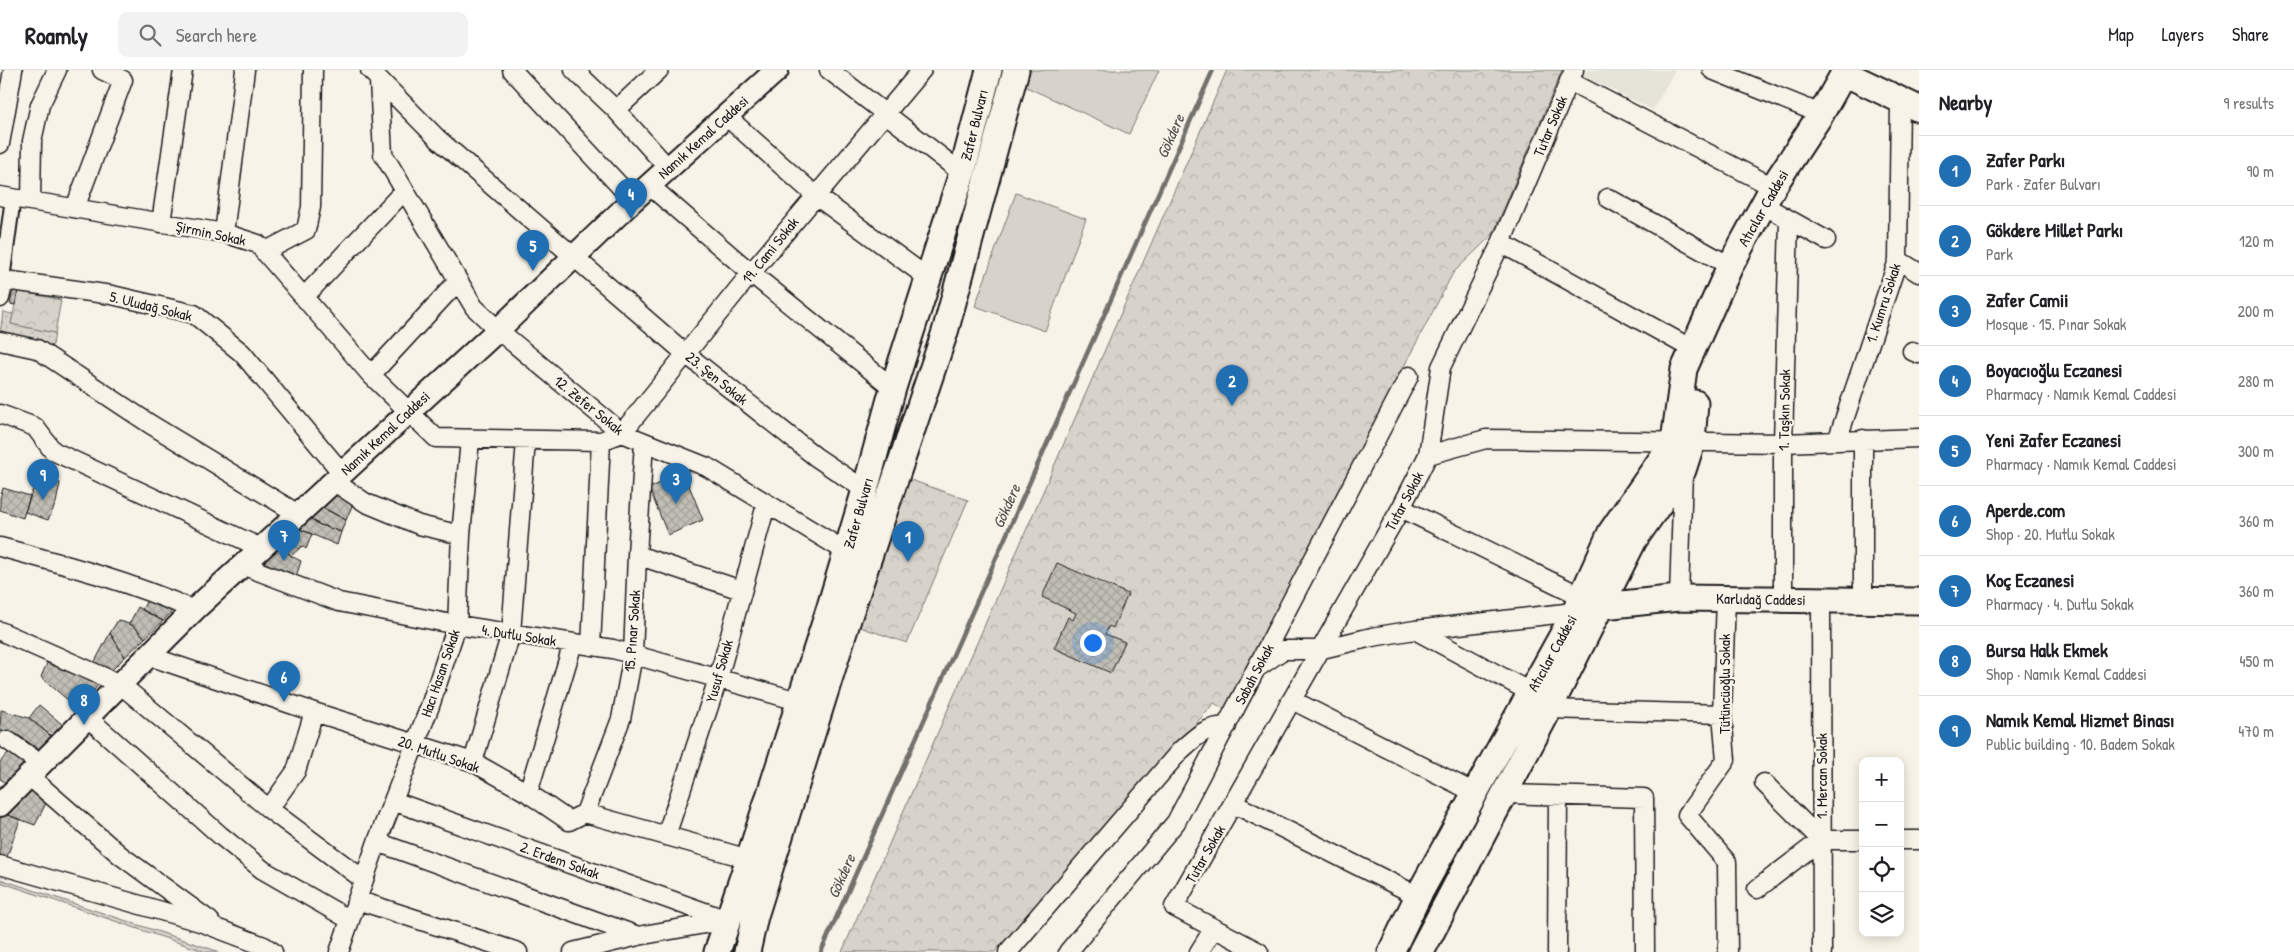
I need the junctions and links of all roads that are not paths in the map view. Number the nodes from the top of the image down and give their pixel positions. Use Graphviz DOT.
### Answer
graph roads {
  1 [pos="14,70"];
  2 [pos="57,70"];
  3 [pos="102,70"];
  4 [pos="183,70"];
  5 [pos="245,70"];
  6 [pos="313,70"];
  7 [pos="512,70"];
  8 [pos="574,70"];
  9 [pos="659,70"];
  10 [pos="777,70"];
  11 [pos="829,70"];
  12 [pos="922,70"];
  13 [pos="988,70"];
  14 [pos="1016,70"];
  15 [pos="1712,70"];
  16 [pos="1840,71"];
  17 [pos="375,76"];
  18 [pos="1572,76"];
  19 [pos="1910,104"];
  20 [pos="616,110"];
  21 [pos="1821,114"];
  22 [pos="726,116"];
  23 [pos="885,116"];
  24 [pos="0,144"];
  25 [pos="668,168"];
  26 [pos="962,173"];
  27 [pos="404,192"];
  28 [pos="642,193"];
  29 [pos="815,195"];
  30 [pos="1768,196"];
  31 [pos="6,197"];
  32 [pos="1608,198"];
  33 [pos="31,201"];
  34 [pos="75,208"];
  35 [pos="1789,220"];
  36 [pos="161,223"];
  37 [pos="224,233"];
  38 [pos="1826,240"];
  39 [pos="1501,243"];
  40 [pos="264,252"];
  41 [pos="576,257"];
  42 [pos="1898,260"];
  43 [pos="1730,266"];
  44 [pos="751,272"];
  45 [pos="1919,273"];
  46 [pos="928,278"];
  47 [pos="458,281"];
  48 [pos="5,288"];
  49 [pos="304,296"];
  50 [pos="498,330"];
  51 [pos="0,341"];
  52 [pos="1692,349"];
  53 [pos="686,354"];
  54 [pos="371,375"];
  55 [pos="1409,376"];
  56 [pos="892,388"];
  57 [pos="408,412"];
  58 [pos="0,414"];
  59 [pos="622,433"];
  60 [pos="1919,438"];
  61 [pos="1863,439"];
  62 [pos="470,440"];
  63 [pos="526,440"];
  64 [pos="601,441"];
  65 [pos="1683,441"];
  66 [pos="1837,441"];
  67 [pos="644,442"];
  68 [pos="1783,443"];
  69 [pos="1428,455"];
  70 [pos="1682,470"];
  71 [pos="338,477"];
  72 [pos="865,490"];
  73 [pos="766,505"];
  74 [pos="1401,508"];
  75 [pos="298,514"];
  76 [pos="462,535"];
  77 [pos="0,547"];
  78 [pos="261,548"];
  79 [pos="846,552"];
  80 [pos="637,554"];
  81 [pos="242,565"];
  82 [pos="742,590"];
  83 [pos="1679,598"];
  84 [pos="1726,598"];
  85 [pos="1783,600"];
  86 [pos="1821,600"];
  87 [pos="1864,601"];
  88 [pos="1919,601"];
  89 [pos="1586,605"];
  90 [pos="194,610"];
  91 [pos="457,625"];
  92 [pos="1415,630"];
  93 [pos="0,631"];
  94 [pos="511,633"];
  95 [pos="573,643"];
  96 [pos="591,646"];
  97 [pos="1318,650"];
  98 [pos="633,655"];
  99 [pos="149,656"];
  100 [pos="1257,668"];
  101 [pos="718,679"];
  102 [pos="120,684"];
  103 [pos="1530,692"];
  104 [pos="1292,700"];
  105 [pos="798,702"];
  106 [pos="1549,709"];
  107 [pos="314,712"];
  108 [pos="1722,714"];
  109 [pos="87,717"];
  110 [pos="1227,726"];
  111 [pos="7,740"];
  112 [pos="414,745"];
  113 [pos="472,762"];
  114 [pos="35,770"];
  115 [pos="1764,782"];
  116 [pos="528,793"];
  117 [pos="1475,793"];
  118 [pos="1505,794"];
  119 [pos="1558,796"];
  120 [pos="392,801"];
  121 [pos="1234,804"];
  122 [pos="0,805"];
  123 [pos="269,809"];
  124 [pos="585,813"];
  125 [pos="666,836"];
  126 [pos="1821,840"];
  127 [pos="1859,840"];
  128 [pos="1904,840"];
  129 [pos="1919,840"];
  130 [pos="377,842"];
  131 [pos="749,859"];
  132 [pos="0,865"];
  133 [pos="364,880"];
  134 [pos="1757,889"];
  135 [pos="1418,896"];
  136 [pos="357,900"];
  137 [pos="350,920"];
  138 [pos="727,920"];
  139 [pos="1214,928"];
  140 [pos="225,931"];
  141 [pos="638,936"];
  142 [pos="273,952"];
  143 [pos="339,952"];
  144 [pos="518,952"];
  145 [pos="573,952"];
  146 [pos="716,952"];
  147 [pos="747,952"];
  148 [pos="1008,952"];
  149 [pos="1068,952"];
  150 [pos="1199,952"];
  151 [pos="1259,952"];
  152 [pos="1391,952"];
  153 [pos="1421,952"];
  154 [pos="1557,952"];
  155 [pos="1644,952"];
  156 [pos="1728,952"];
  157 [pos="1822,952"];
  1 -- 24 [label="street"];
  2 -- 33 [label="street"];
  3 -- 34 [label="street"];
  4 -- 36 [label="street"];
  5 -- 37 [label="street"];
  6 -- 40 [label="street"];
  7 -- 28 [label="street"];
  8 -- 20 [label="street"];
  9 -- 20 [label="street"];
  10 -- 22 [label="street, Namık Kemal Caddesi"];
  11 -- 23 [label="street"];
  12 -- 23 [label="street, 19. Cami Sokak"];
  13 -- 26 [label="main road, Zafer Bulvarı"];
  14 -- 147 [label="main road, Zafer Bulvarı"];
  15 -- 21 [label="street"];
  16 -- 19 [label="main road"];
  16 -- 21 [label="main road, Atıcılar Caddesi"];
  17 -- 27 [label="street, 12. Zefer Sokak"];
  17 -- 41 [label="street, 23. Şen Sokak"];
  18 -- 30 [label="street"];
  18 -- 39 [label="street, Tutar Sokak"];
  19 -- 42 [label="street, 1. Kumru Sokak"];
  20 -- 25 [label="street"];
  21 -- 30 [label="main road, Atıcılar Caddesi"];
  22 -- 25 [label="street, Namık Kemal Caddesi"];
  22 -- 29 [label="street"];
  23 -- 26 [label="street"];
  23 -- 29 [label="street, 19. Cami Sokak"];
  25 -- 28 [label="street, Namık Kemal Caddesi"];
  26 -- 46 [label="main road, Zafer Bulvarı"];
  27 -- 47 [label="street, 12. Zefer Sokak"];
  27 -- 49 [label="street"];
  28 -- 41 [label="street, Namık Kemal Caddesi"];
  28 -- 44 [label="street"];
  29 -- 44 [label="street, 19. Cami Sokak"];
  29 -- 46 [label="street"];
  30 -- 35 [label="street"];
  30 -- 43 [label="main road, Atıcılar Caddesi"];
  31 -- 33 [label="street, Şirmin Sokak"];
  31 -- 48 [label="street"];
  32 -- 43 [label="street"];
  33 -- 34 [label="street, Şirmin Sokak"];
  34 -- 36 [label="street, Şirmin Sokak"];
  35 -- 38 [label="street"];
  35 -- 68 [label="street, 1. Taşkın Sokak"];
  36 -- 37 [label="street, Şirmin Sokak"];
  37 -- 40 [label="street, Şirmin Sokak"];
  39 -- 52 [label="street"];
  39 -- 69 [label="street, Tutar Sokak"];
  40 -- 49 [label="street, Şirmin Sokak"];
  41 -- 50 [label="street, Namık Kemal Caddesi"];
  41 -- 53 [label="street, 23. Şen Sokak"];
  42 -- 45 [label="street"];
  42 -- 66 [label="street, 1. Kumru Sokak"];
  43 -- 52 [label="main road, Atıcılar Caddesi"];
  44 -- 53 [label="street, 19. Cami Sokak"];
  44 -- 56 [label="street"];
  46 -- 56 [label="main road, Zafer Bulvarı"];
  47 -- 50 [label="street, 12. Zefer Sokak"];
  47 -- 54 [label="street"];
  48 -- 71 [label="street, 5. Uludağ Sokak"];
  49 -- 54 [label="street, Şirmin Sokak"];
  50 -- 57 [label="street, Namık Kemal Caddesi"];
  50 -- 59 [label="street, 12. Zefer Sokak"];
  51 -- 75 [label="street"];
  52 -- 65 [label="main road, Atıcılar Caddesi"];
  53 -- 59 [label="street, 19. Cami Sokak"];
  53 -- 72 [label="street, 23. Şen Sokak"];
  54 -- 57 [label="street, Şirmin Sokak"];
  55 -- 100 [label="street, Sabah Sokak"];
  56 -- 72 [label="main road, Zafer Bulvarı"];
  57 -- 62 [label="street, Şirmin Sokak"];
  57 -- 71 [label="street, Namık Kemal Caddesi"];
  58 -- 78 [label="street"];
  59 -- 64 [label="street"];
  59 -- 67 [label="street, 12. Zefer Sokak"];
  60 -- 61 [label="street"];
  61 -- 66 [label="street"];
  61 -- 87 [label="street"];
  62 -- 63 [label="street, Şirmin Sokak"];
  62 -- 76 [label="street, Hacı Hasan Sokak"];
  63 -- 64 [label="street, Şirmin Sokak"];
  63 -- 94 [label="street"];
  64 -- 96 [label="street"];
  65 -- 68 [label="street"];
  65 -- 69 [label="street"];
  65 -- 70 [label="main road, Atıcılar Caddesi"];
  65 -- 89 [label="main road, Atıcılar Caddesi"];
  66 -- 68 [label="street"];
  67 -- 73 [label="street, 12. Zefer Sokak"];
  67 -- 80 [label="street, 15. Pınar Sokak"];
  68 -- 85 [label="street, 1. Taşkın Sokak"];
  69 -- 74 [label="street, Tutar Sokak"];
  70 -- 83 [label="street"];
  70 -- 89 [label="main road, Atıcılar Caddesi"];
  71 -- 75 [label="street, Namık Kemal Caddesi"];
  71 -- 76 [label="street, 5. Uludağ Sokak"];
  72 -- 79 [label="main road, Zafer Bulvarı"];
  73 -- 79 [label="street, 12. Zefer Sokak"];
  73 -- 82 [label="street, Yusuf Sokak"];
  74 -- 89 [label="street"];
  74 -- 97 [label="street, Tutar Sokak"];
  75 -- 78 [label="street, Namık Kemal Caddesi"];
  76 -- 91 [label="street, Hacı Hasan Sokak"];
  77 -- 90 [label="street"];
  78 -- 81 [label="street, Namık Kemal Caddesi"];
  79 -- 105 [label="main road, Zafer Bulvarı"];
  80 -- 82 [label="street"];
  80 -- 98 [label="street, 15. Pınar Sokak"];
  81 -- 90 [label="street, Namık Kemal Caddesi"];
  81 -- 91 [label="street, 4. Dutlu Sokak"];
  82 -- 101 [label="street, Yusuf Sokak"];
  83 -- 84 [label="main road, Karlıdağ Caddesi"];
  83 -- 89 [label="main road, Karlıdağ Caddesi"];
  84 -- 85 [label="main road, Karlıdağ Caddesi"];
  84 -- 108 [label="street, Tütüncüoğlu Sokak"];
  85 -- 86 [label="main road, Karlıdağ Caddesi"];
  86 -- 87 [label="main road, Karlıdağ Caddesi"];
  86 -- 126 [label="street, 1. Mercan Sokak"];
  87 -- 88 [label="main road, Karlıdağ Caddesi"];
  89 -- 92 [label="street"];
  89 -- 103 [label="main road, Atıcılar Caddesi"];
  89 -- 106 [label="main road, Atıcılar Caddesi"];
  90 -- 99 [label="street, Namık Kemal Caddesi"];
  91 -- 94 [label="street, 4. Dutlu Sokak"];
  91 -- 112 [label="street, Hacı Hasan Sokak"];
  92 -- 97 [label="street"];
  92 -- 103 [label="street"];
  93 -- 102 [label="street"];
  94 -- 95 [label="street, 4. Dutlu Sokak"];
  94 -- 113 [label="street"];
  95 -- 96 [label="street, 4. Dutlu Sokak"];
  95 -- 116 [label="street"];
  96 -- 98 [label="street, 4. Dutlu Sokak"];
  97 -- 100 [label="street"];
  97 -- 104 [label="street, Tutar Sokak"];
  98 -- 101 [label="street, 4. Dutlu Sokak"];
  98 -- 124 [label="street, 15. Pınar Sokak"];
  99 -- 102 [label="street, Namık Kemal Caddesi"];
  99 -- 107 [label="street, 20. Mutlu Sokak"];
  100 -- 110 [label="street, Sabah Sokak"];
  101 -- 105 [label="street, 4. Dutlu Sokak"];
  101 -- 125 [label="street, Yusuf Sokak"];
  102 -- 109 [label="street, Namık Kemal Caddesi"];
  102 -- 123 [label="street"];
  103 -- 117 [label="main road, Atıcılar Caddesi"];
  104 -- 117 [label="street"];
  104 -- 121 [label="street, Tutar Sokak"];
  105 -- 131 [label="main road, Zafer Bulvarı"];
  106 -- 108 [label="street"];
  106 -- 118 [label="main road, Atıcılar Caddesi"];
  107 -- 112 [label="street, 20. Mutlu Sokak"];
  107 -- 123 [label="street"];
  108 -- 156 [label="street, Tütüncüoğlu Sokak"];
  109 -- 114 [label="street, Namık Kemal Caddesi"];
  109 -- 137 [label="street"];
  110 -- 148 [label="street"];
  110 -- 149 [label="street, Sabah Sokak"];
  111 -- 114 [label="street"];
  112 -- 113 [label="street, 20. Mutlu Sokak"];
  112 -- 120 [label="street, Hacı Hasan Sokak"];
  113 -- 116 [label="street, 20. Mutlu Sokak"];
  114 -- 122 [label="street, Namık Kemal Caddesi"];
  114 -- 140 [label="street"];
  115 -- 126 [label="street"];
  116 -- 124 [label="street, 20. Mutlu Sokak"];
  117 -- 135 [label="main road, Atıcılar Caddesi"];
  118 -- 119 [label="street"];
  118 -- 153 [label="main road, Atıcılar Caddesi"];
  119 -- 154 [label="street"];
  119 -- 155 [label="street"];
  120 -- 130 [label="street, Hacı Hasan Sokak"];
  120 -- 138 [label="street, 2. Erdem Sokak"];
  121 -- 135 [label="street"];
  121 -- 139 [label="street, Tutar Sokak"];
  123 -- 133 [label="street"];
  124 -- 125 [label="street, 20. Mutlu Sokak"];
  125 -- 131 [label="street, 20. Mutlu Sokak"];
  126 -- 127 [label="street"];
  126 -- 134 [label="street"];
  126 -- 157 [label="street, 1. Mercan Sokak"];
  128 -- 129 [label="street"];
  130 -- 133 [label="street, Hacı Hasan Sokak"];
  130 -- 141 [label="street"];
  131 -- 138 [label="main road, Zafer Bulvarı"];
  132 -- 140 [label="street"];
  133 -- 136 [label="street, Hacı Hasan Sokak"];
  135 -- 152 [label="main road, Atıcılar Caddesi"];
  136 -- 137 [label="street, Hacı Hasan Sokak"];
  136 -- 144 [label="street"];
  137 -- 143 [label="street, Hacı Hasan Sokak"];
  138 -- 141 [label="street"];
  138 -- 146 [label="main road, Zafer Bulvarı"];
  139 -- 150 [label="street"];
  139 -- 151 [label="street"];
  140 -- 142 [label="street"];
  141 -- 145 [label="street"];
}
